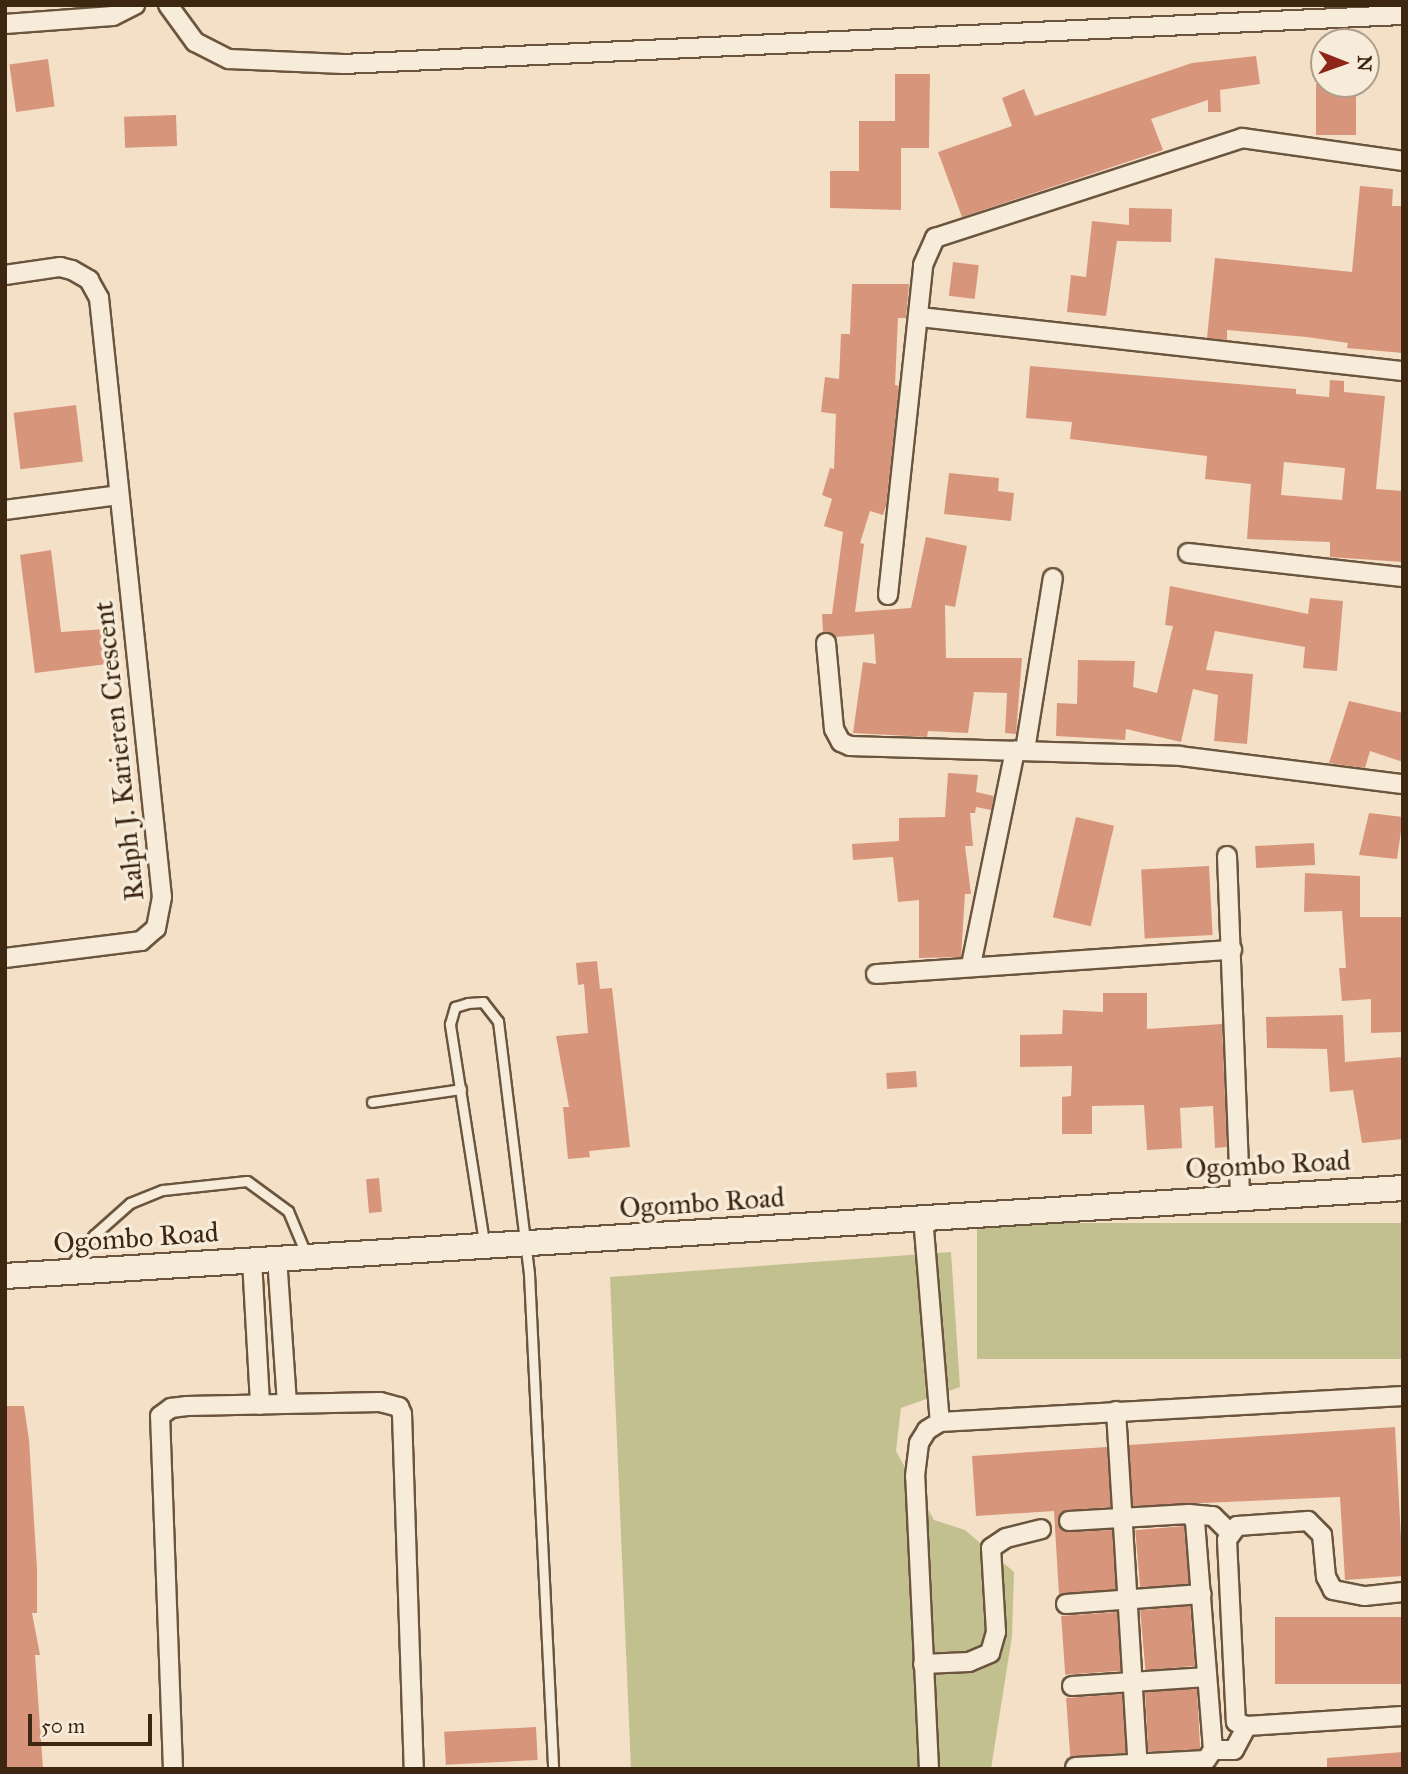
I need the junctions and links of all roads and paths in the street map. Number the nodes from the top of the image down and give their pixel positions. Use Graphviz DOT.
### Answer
graph roads {
  1 [pos="135,5"];
  2 [pos="168,5"];
  3 [pos="1403,15"];
  4 [pos="5,24"];
  5 [pos="1403,161"];
  6 [pos="5,275"];
  7 [pos="920,317"];
  8 [pos="1403,371"];
  9 [pos="119,495"];
  10 [pos="5,510"];
  11 [pos="1188,552"];
  12 [pos="1403,577"];
  13 [pos="1053,578"];
  14 [pos="888,595"];
  15 [pos="826,643"];
  16 [pos="1020,750"];
  17 [pos="1403,784"];
  18 [pos="1227,856"];
  19 [pos="1232,950"];
  20 [pos="5,958"];
  21 [pos="971,965"];
  22 [pos="876,974"];
  23 [pos="461,1089"];
  24 [pos="372,1102"];
  25 [pos="1403,1188"];
  26 [pos="1240,1196"];
  27 [pos="923,1217"];
  28 [pos="525,1245"];
  29 [pos="485,1248"];
  30 [pos="307,1256"];
  31 [pos="277,1257"];
  32 [pos="253,1260"];
  33 [pos="65,1272"];
  34 [pos="5,1276"];
  35 [pos="1403,1396"];
  36 [pos="287,1404"];
  37 [pos="260,1405"];
  38 [pos="1116,1411"];
  39 [pos="940,1422"];
  40 [pos="1189,1514"];
  41 [pos="1123,1516"];
  42 [pos="1069,1521"];
  43 [pos="1041,1530"];
  44 [pos="1230,1533"];
  45 [pos="1403,1592"];
  46 [pos="1202,1594"];
  47 [pos="1128,1601"];
  48 [pos="1066,1604"];
  49 [pos="923,1664"];
  50 [pos="1207,1677"];
  51 [pos="1132,1683"];
  52 [pos="1072,1686"];
  53 [pos="1403,1716"];
  54 [pos="1247,1726"];
  55 [pos="1213,1750"];
  56 [pos="1138,1766"];
  57 [pos="1075,1768"];
  58 [pos="173,1769"];
  59 [pos="414,1769"];
  60 [pos="553,1769"];
  61 [pos="929,1769"];
  1 -- 4 [label="street"];
  2 -- 3 [label="street"];
  5 -- 7 [label="street"];
  6 -- 9 [label="street, Ralph J. Karieren Crescent"];
  7 -- 8 [label="street"];
  7 -- 14 [label="street"];
  9 -- 10 [label="street"];
  9 -- 20 [label="street, Ralph J. Karieren Crescent"];
  11 -- 12 [label="street"];
  13 -- 16 [label="street"];
  15 -- 16 [label="street"];
  16 -- 17 [label="street"];
  16 -- 21 [label="street"];
  18 -- 19 [label="street"];
  19 -- 21 [label="street"];
  19 -- 26 [label="street"];
  21 -- 22 [label="street"];
  23 -- 24 [label="lane"];
  23 -- 28 [label="lane"];
  23 -- 29 [label="lane"];
  25 -- 26 [label="main road, Ogombo Road"];
  26 -- 27 [label="main road, Ogombo Road"];
  27 -- 28 [label="main road, Ogombo Road"];
  27 -- 39 [label="street"];
  28 -- 29 [label="main road, Ogombo Road"];
  28 -- 60 [label="lane"];
  29 -- 30 [label="main road, Ogombo Road"];
  30 -- 31 [label="main road, Ogombo Road"];
  30 -- 33 [label="lane"];
  31 -- 32 [label="main road, Ogombo Road"];
  31 -- 36 [label="street"];
  32 -- 33 [label="main road, Ogombo Road"];
  32 -- 37 [label="street"];
  33 -- 34 [label="main road, Ogombo Road"];
  35 -- 38 [label="street"];
  36 -- 37 [label="street"];
  36 -- 59 [label="street"];
  37 -- 58 [label="street"];
  38 -- 39 [label="street"];
  38 -- 41 [label="street"];
  39 -- 49 [label="street"];
  40 -- 41 [label="street"];
  40 -- 44 [label="street"];
  40 -- 46 [label="street"];
  41 -- 42 [label="street"];
  41 -- 47 [label="street"];
  43 -- 49 [label="street"];
  44 -- 45 [label="street"];
  44 -- 54 [label="street"];
  46 -- 47 [label="street"];
  46 -- 50 [label="street"];
  47 -- 48 [label="street"];
  47 -- 51 [label="street"];
  49 -- 61 [label="street"];
  50 -- 51 [label="street"];
  50 -- 55 [label="street"];
  51 -- 52 [label="street"];
  51 -- 56 [label="street"];
  53 -- 54 [label="street"];
  54 -- 55 [label="street"];
  55 -- 56 [label="street"];
  56 -- 57 [label="street"];
}
